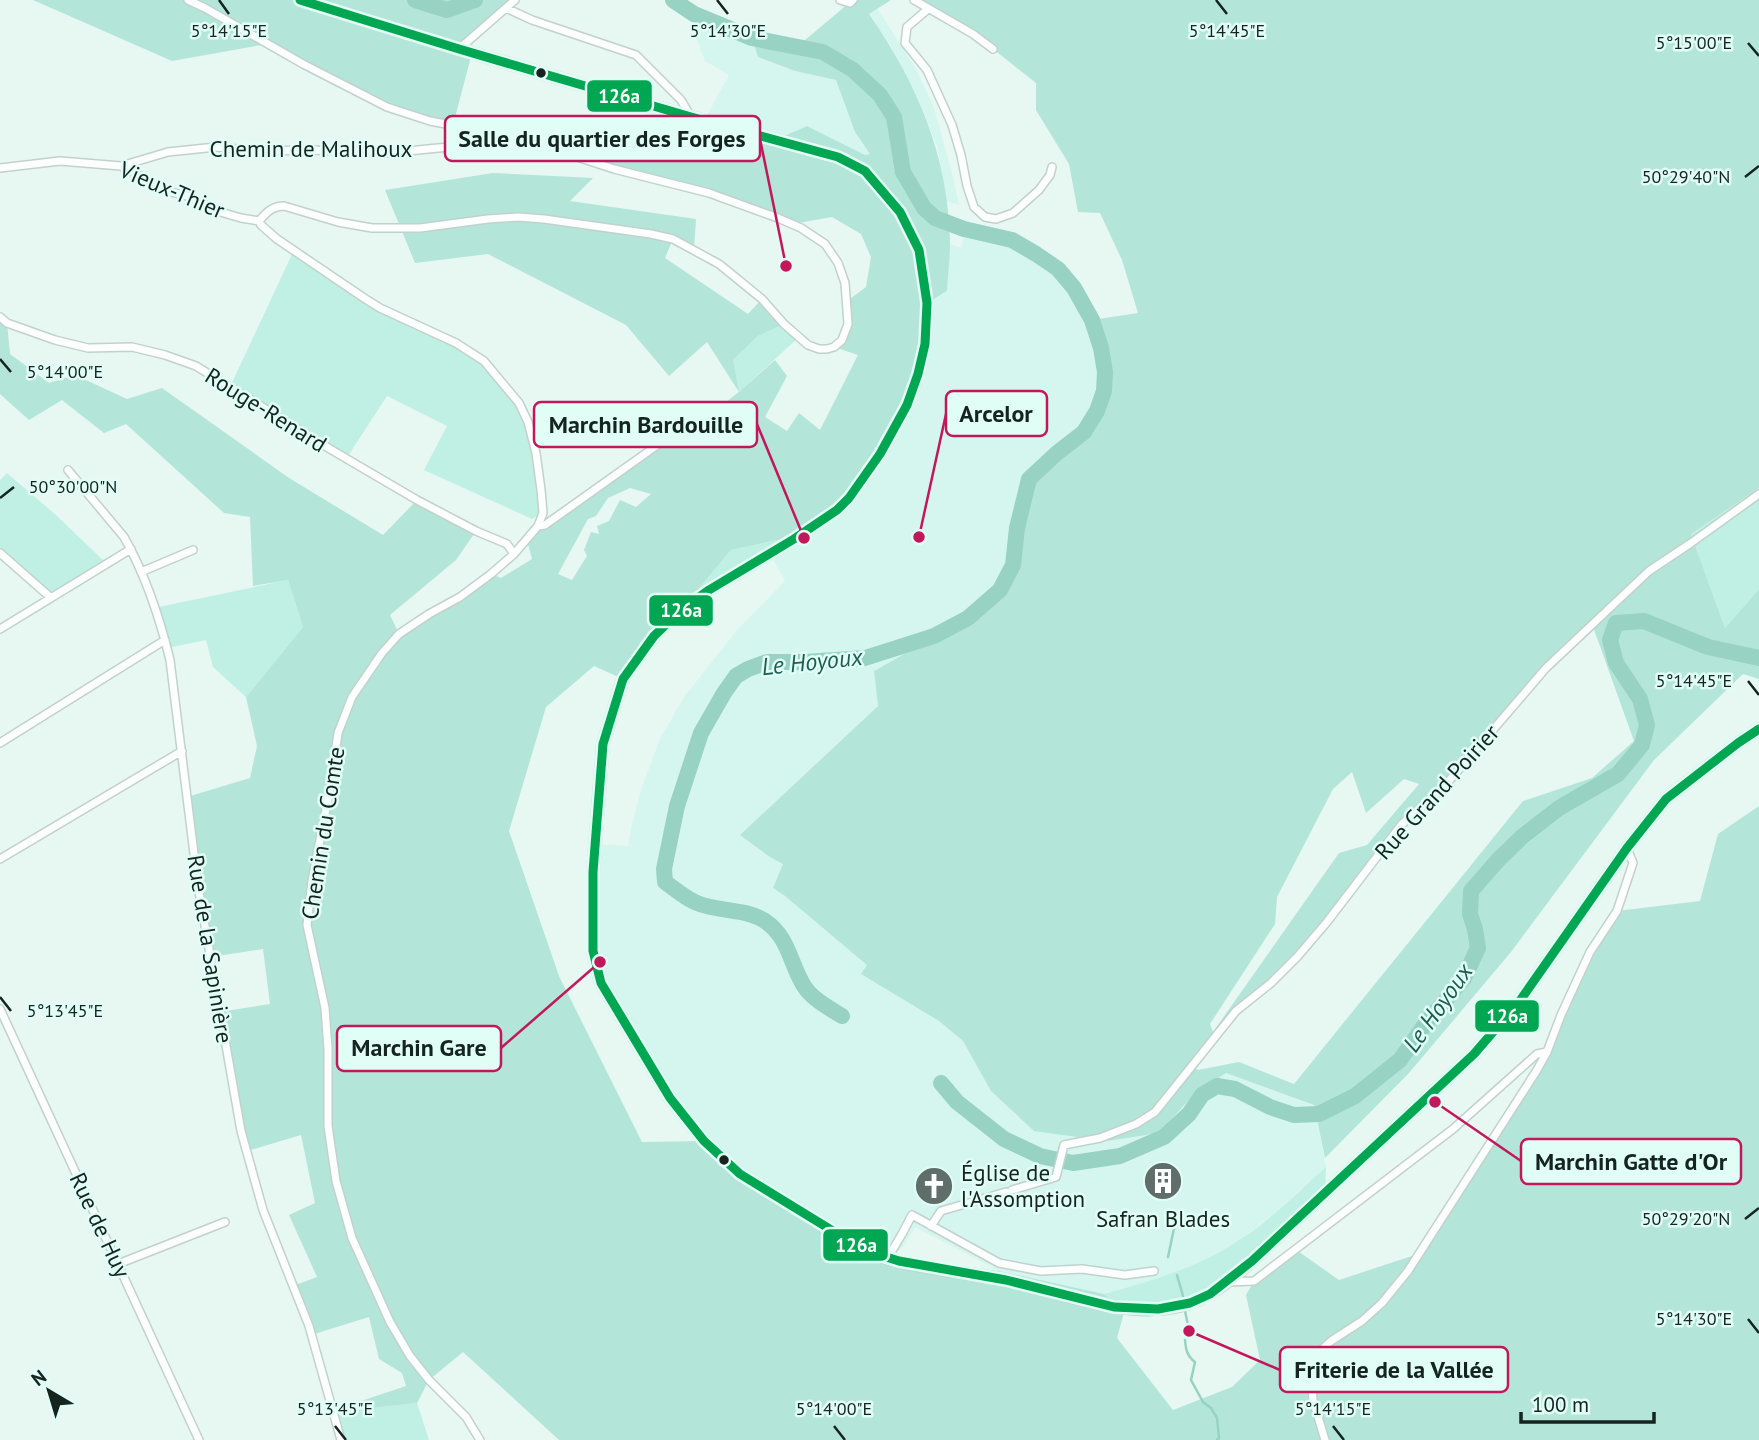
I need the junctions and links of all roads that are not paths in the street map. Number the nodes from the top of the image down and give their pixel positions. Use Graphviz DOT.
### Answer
graph roads {
  1 [pos="188,0"];
  2 [pos="300,0"];
  3 [pos="515,0"];
  4 [pos="840,0"];
  5 [pos="853,0"];
  6 [pos="914,0"];
  7 [pos="506,8"];
  8 [pos="929,9"];
  9 [pos="993,49"];
  10 [pos="459,50"];
  11 [pos="691,117"];
  12 [pos="749,133"];
  13 [pos="533,144"];
  14 [pos="121,166"];
  15 [pos="1052,167"];
  16 [pos="0,168"];
  17 [pos="259,221"];
  18 [pos="0,317"];
  19 [pos="684,430"];
  20 [pos="68,470"];
  21 [pos="1759,494"];
  22 [pos="538,526"];
  23 [pos="131,549"];
  24 [pos="193,550"];
  25 [pos="0,553"];
  26 [pos="514,554"];
  27 [pos="141,572"];
  28 [pos="50,597"];
  29 [pos="0,629"];
  30 [pos="165,640"];
  31 [pos="1759,729"];
  32 [pos="0,743"];
  33 [pos="182,751"];
  34 [pos="1627,848"];
  35 [pos="0,859"];
  36 [pos="0,1009"];
  37 [pos="1547,1052"];
  38 [pos="225,1222"];
  39 [pos="931,1226"];
  40 [pos="887,1260"];
  41 [pos="118,1264"];
  42 [pos="1154,1271"];
  43 [pos="1228,1282"];
  44 [pos="199,1440"];
  45 [pos="341,1440"];
  46 [pos="480,1440"];
  47 [pos="1325,1440"];
  1 -- 13 [label="street"];
  2 -- 10 [label="main road"];
  3 -- 7 [label="street"];
  4 -- 5 [label="street"];
  6 -- 8 [label="street"];
  7 -- 10 [label="street"];
  7 -- 11 [label="street"];
  8 -- 9 [label="street"];
  8 -- 15 [label="street"];
  10 -- 11 [label="main road"];
  11 -- 12 [label="main road"];
  12 -- 13 [label="street, Chemin de Malihoux"];
  12 -- 40 [label="main road"];
  13 -- 14 [label="street, Chemin de Malihoux"];
  13 -- 17 [label="street"];
  14 -- 16 [label="street, Vieux-Thier"];
  14 -- 17 [label="street, Vieux-Thier"];
  17 -- 22 [label="street"];
  18 -- 26 [label="street, Rouge-Renard"];
  19 -- 22 [label="street, Chemin du Comte"];
  20 -- 23 [label="street, Rue de la Sapinière"];
  21 -- 39 [label="street, Rue Grand Poirier"];
  22 -- 26 [label="street, Chemin du Comte"];
  23 -- 27 [label="street, Rue de la Sapinière"];
  23 -- 28 [label="street"];
  24 -- 27 [label="street"];
  25 -- 28 [label="street"];
  26 -- 46 [label="street, Chemin du Comte"];
  27 -- 30 [label="street, Rue de la Sapinière"];
  28 -- 29 [label="street"];
  30 -- 32 [label="street"];
  30 -- 33 [label="street, Rue de la Sapinière"];
  31 -- 34 [label="main road"];
  33 -- 35 [label="street"];
  33 -- 45 [label="street, Rue de la Sapinière"];
  34 -- 37 [label="street"];
  34 -- 43 [label="main road"];
  36 -- 41 [label="street, Rue de Huy"];
  37 -- 43 [label="street"];
  37 -- 47 [label="street"];
  38 -- 41 [label="street"];
  39 -- 40 [label="street"];
  39 -- 42 [label="street"];
  40 -- 43 [label="main road"];
  41 -- 44 [label="street, Rue de Huy"];
}
